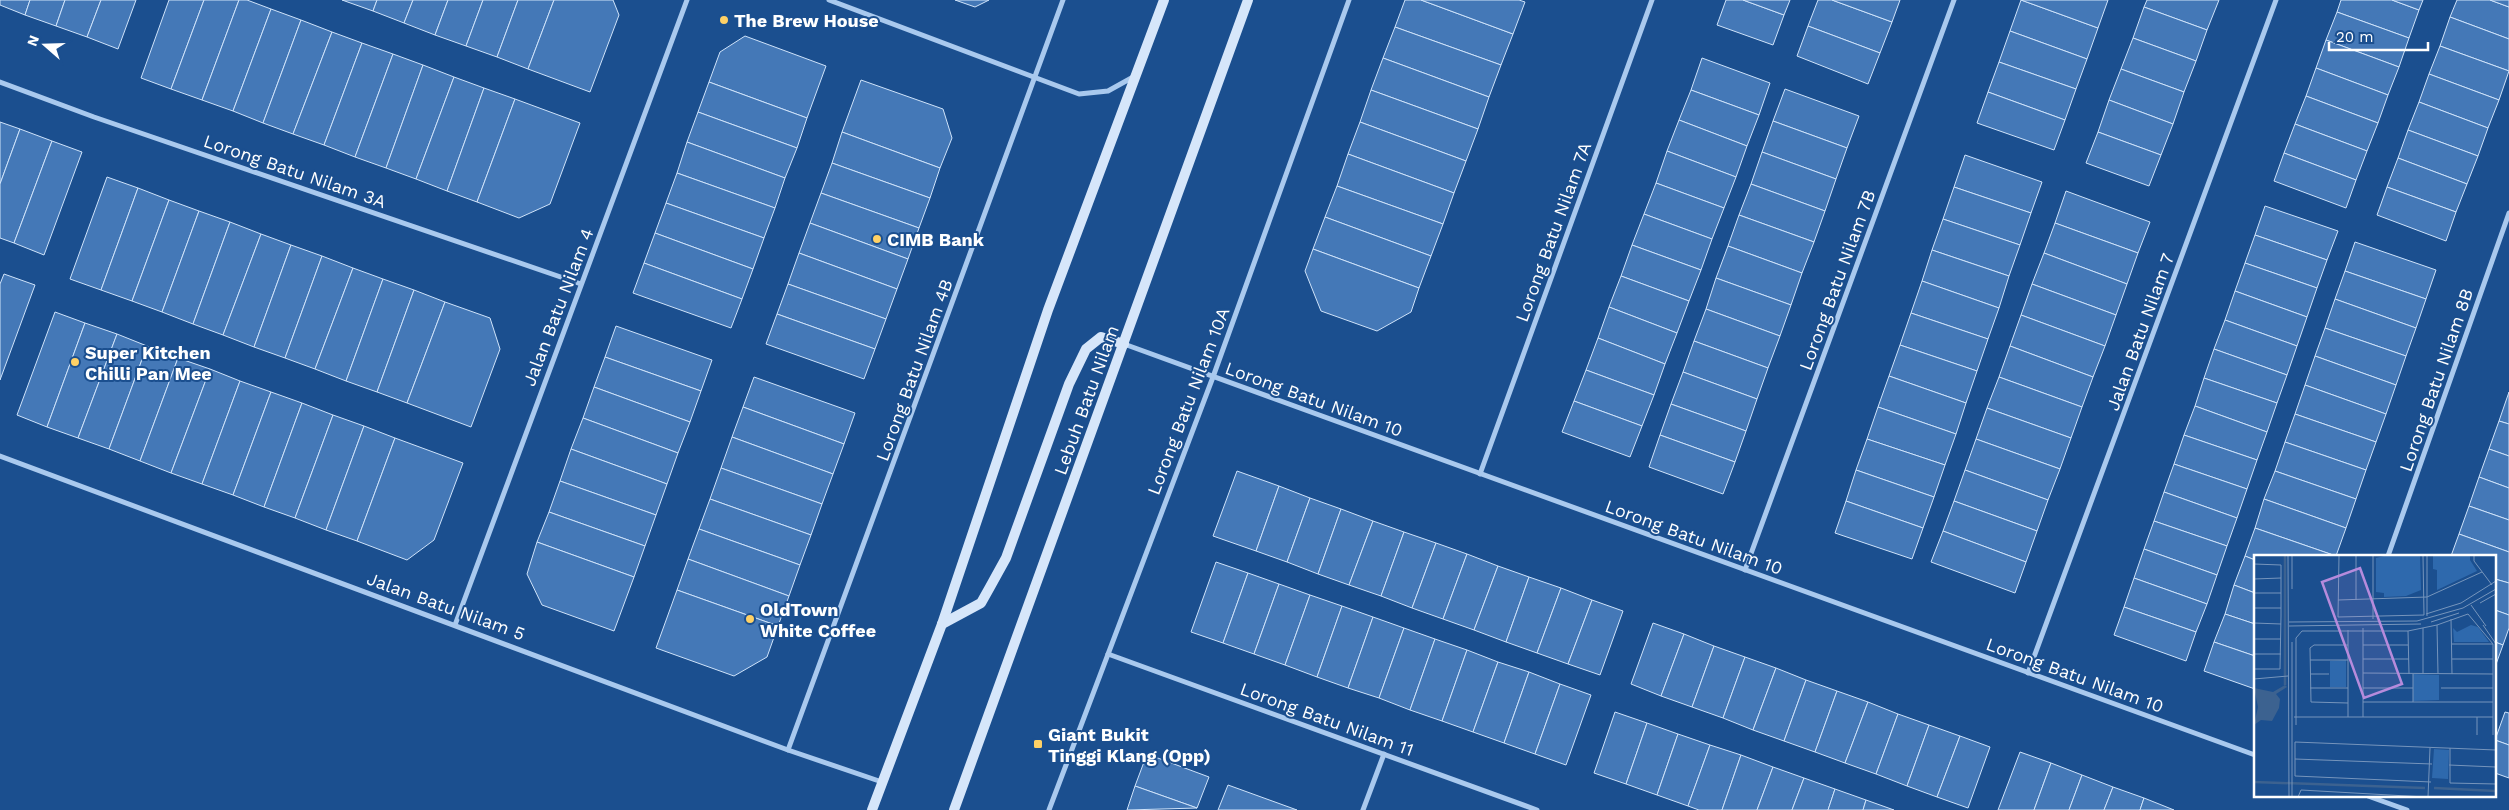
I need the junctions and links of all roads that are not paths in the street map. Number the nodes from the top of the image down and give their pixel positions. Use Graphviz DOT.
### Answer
graph roads {
  1 [pos="687,0"];
  2 [pos="829,0"];
  3 [pos="1063,0"];
  4 [pos="1164,0"];
  5 [pos="1248,0"];
  6 [pos="1349,0"];
  7 [pos="1652,0"];
  8 [pos="1954,0"];
  9 [pos="2276,0"];
  10 [pos="1137,74"];
  11 [pos="1036,79"];
  12 [pos="0,82"];
  13 [pos="2509,213"];
  14 [pos="582,284"];
  15 [pos="1124,344"];
  16 [pos="1213,377"];
  17 [pos="0,456"];
  18 [pos="1480,474"];
  19 [pos="2388,555"];
  20 [pos="1745,570"];
  21 [pos="942,624"];
  22 [pos="455,625"];
  23 [pos="1108,654"];
  24 [pos="2028,673"];
  25 [pos="788,750"];
  26 [pos="1384,754"];
  27 [pos="2254,756"];
  28 [pos="882,782"];
  29 [pos="2374,798"];
  30 [pos="872,810"];
  31 [pos="954,810"];
  32 [pos="1049,810"];
  33 [pos="1363,810"];
  34 [pos="1537,810"];
  35 [pos="2407,810"];
  1 -- 14 [label="street, Jalan Batu Nilam 4"];
  2 -- 11 [label="street"];
  3 -- 11 [label="street, Lorong Batu Nilam 4B"];
  4 -- 10 [label="main road"];
  5 -- 15 [label="main road, Lebuh Batu Nilam"];
  6 -- 16 [label="street, Lorong Batu Nilam 10A"];
  7 -- 18 [label="street, Lorong Batu Nilam 7A"];
  8 -- 20 [label="street, Lorong Batu Nilam 7B"];
  9 -- 24 [label="street, Jalan Batu Nilam 7"];
  10 -- 11 [label="street"];
  10 -- 21 [label="main road"];
  11 -- 25 [label="street, Lorong Batu Nilam 4B"];
  12 -- 14 [label="street, Lorong Batu Nilam 3A"];
  13 -- 19 [label="street, Lorong Batu Nilam 8B"];
  14 -- 22 [label="street, Jalan Batu Nilam 4"];
  15 -- 16 [label="street, Lorong Batu Nilam 10"];
  15 -- 21 [label="main road"];
  15 -- 31 [label="main road, Lebuh Batu Nilam"];
  16 -- 18 [label="street, Lorong Batu Nilam 10"];
  16 -- 23 [label="street, Lorong Batu Nilam 10A"];
  17 -- 22 [label="street, Jalan Batu Nilam 5"];
  18 -- 20 [label="street, Lorong Batu Nilam 10"];
  20 -- 24 [label="street, Lorong Batu Nilam 10"];
  21 -- 28 [label="main road"];
  22 -- 25 [label="street, Jalan Batu Nilam 5"];
  23 -- 26 [label="street, Lorong Batu Nilam 11"];
  23 -- 32 [label="street, Lorong Batu Nilam 10A"];
  24 -- 27 [label="street, Lorong Batu Nilam 10"];
  25 -- 28 [label="street, Jalan Batu Nilam 5"];
  26 -- 33 [label="street"];
  26 -- 34 [label="street, Lorong Batu Nilam 11"];
  28 -- 30 [label="main road"];
  29 -- 35 [label="street"];
}
